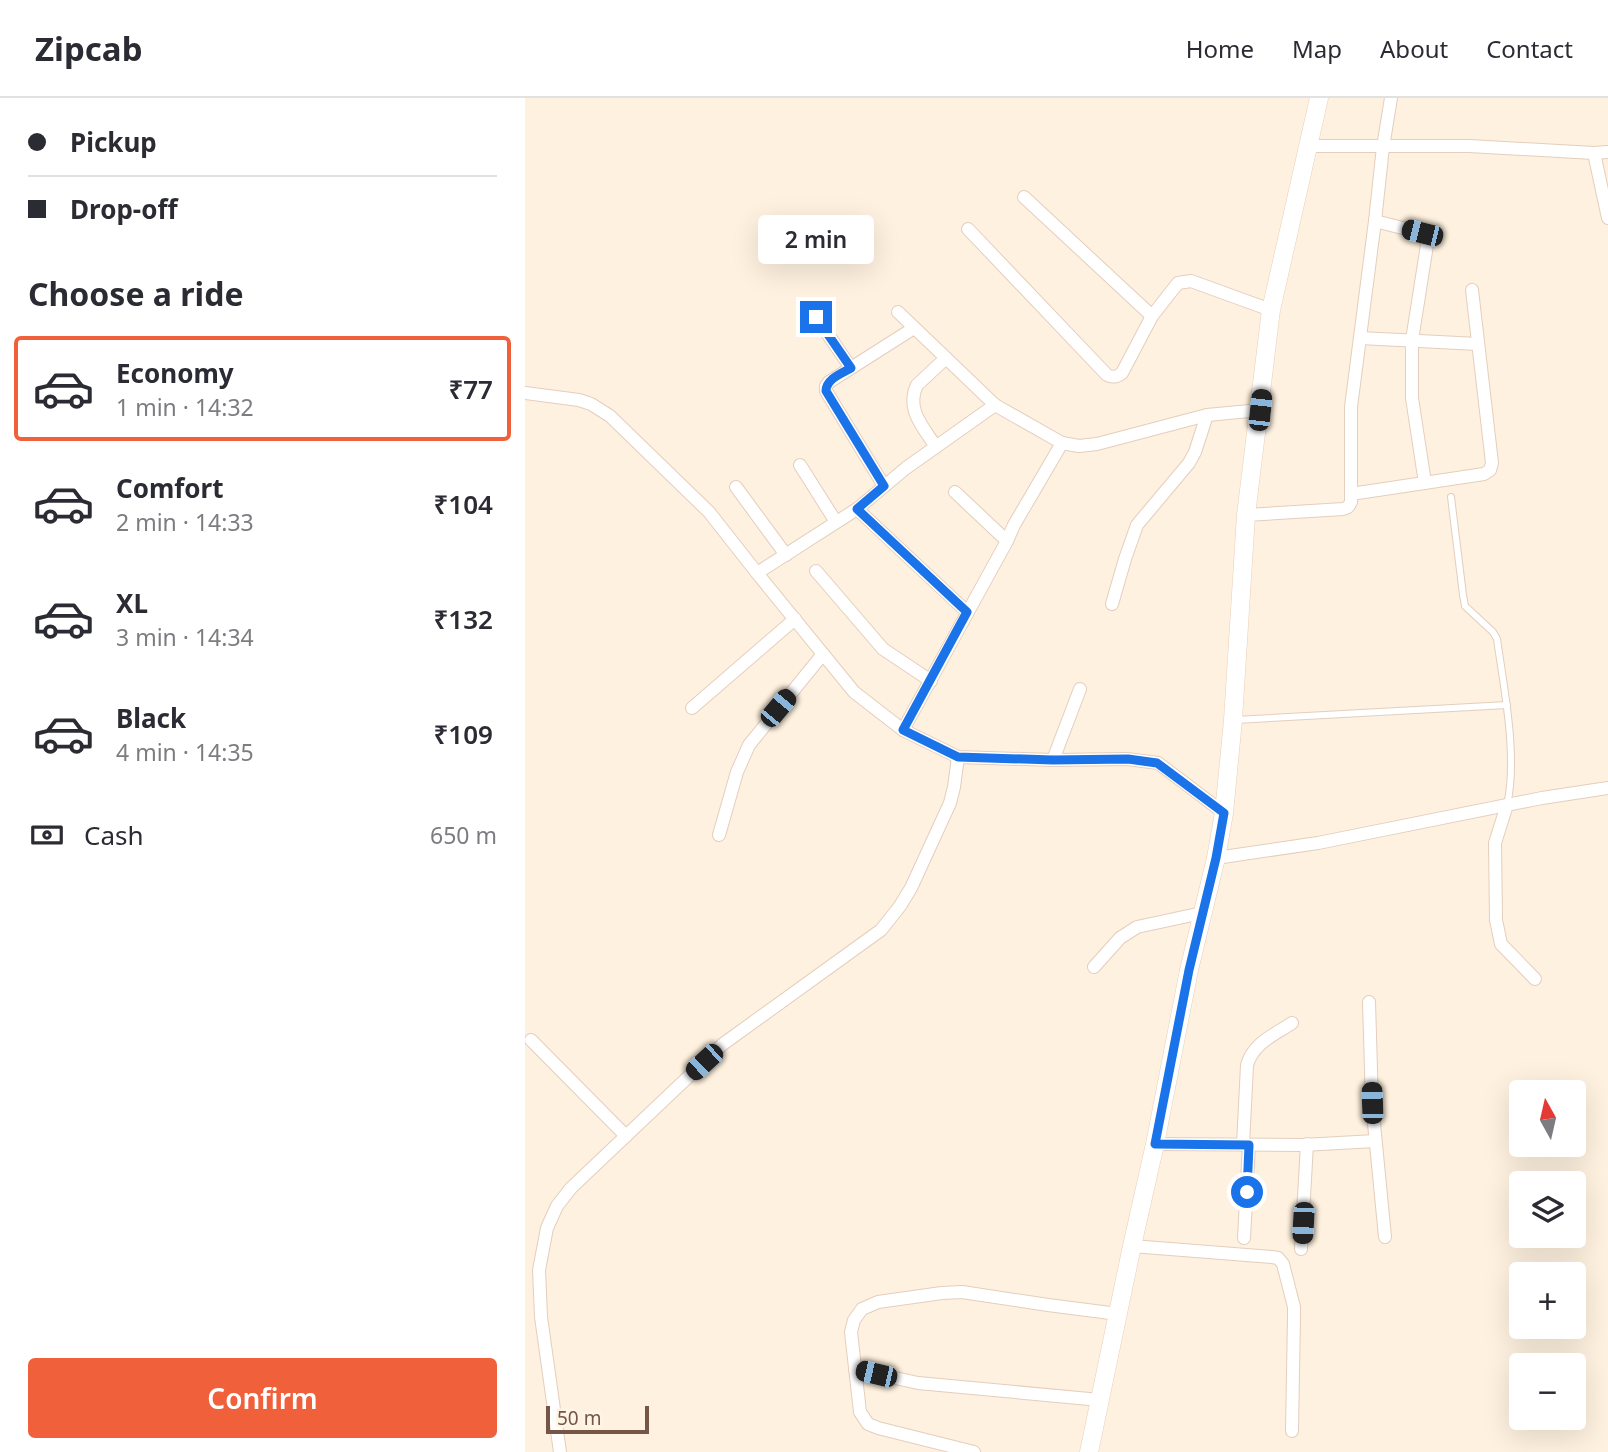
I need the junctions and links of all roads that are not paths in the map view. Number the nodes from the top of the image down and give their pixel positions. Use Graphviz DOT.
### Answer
graph roads {
  1 [pos="1319,98"];
  2 [pos="1391,98"];
  3 [pos="1308,146"];
  4 [pos="1383,147"];
  5 [pos="1608,152"];
  6 [pos="1594,153"];
  7 [pos="1024,197"];
  8 [pos="1608,218"];
  9 [pos="1375,221"];
  10 [pos="968,229"];
  11 [pos="1472,290"];
  12 [pos="1271,310"];
  13 [pos="898,312"];
  14 [pos="1152,316"];
  15 [pos="816,317"];
  16 [pos="914,328"];
  17 [pos="1360,338"];
  18 [pos="1412,340"];
  19 [pos="1478,344"];
  20 [pos="946,358"];
  21 [pos="851,368"];
  22 [pos="525,393"];
  23 [pos="995,405"];
  24 [pos="1260,410"];
  25 [pos="1207,415"];
  26 [pos="1062,443"];
  27 [pos="936,447"];
  28 [pos="800,465"];
  29 [pos="1425,483"];
  30 [pos="884,486"];
  31 [pos="736,487"];
  32 [pos="955,492"];
  33 [pos="1351,494"];
  34 [pos="1451,497"];
  35 [pos="857,509"];
  36 [pos="1246,516"];
  37 [pos="836,522"];
  38 [pos="1007,541"];
  39 [pos="786,555"];
  40 [pos="816,572"];
  41 [pos="757,573"];
  42 [pos="1112,604"];
  43 [pos="967,612"];
  44 [pos="795,620"];
  45 [pos="823,654"];
  46 [pos="931,681"];
  47 [pos="1080,689"];
  48 [pos="1507,705"];
  49 [pos="692,708"];
  50 [pos="1233,720"];
  51 [pos="903,730"];
  52 [pos="958,757"];
  53 [pos="1053,760"];
  54 [pos="1608,788"];
  55 [pos="1507,805"];
  56 [pos="1224,813"];
  57 [pos="719,835"];
  58 [pos="1216,858"];
  59 [pos="1202,913"];
  60 [pos="1094,967"];
  61 [pos="1535,979"];
  62 [pos="1369,1002"];
  63 [pos="1292,1023"];
  64 [pos="531,1040"];
  65 [pos="626,1136"];
  66 [pos="1375,1141"];
  67 [pos="1155,1144"];
  68 [pos="1307,1144"];
  69 [pos="1246,1145"];
  70 [pos="1385,1237"];
  71 [pos="1244,1238"];
  72 [pos="1132,1246"];
  73 [pos="1301,1250"];
  74 [pos="1118,1314"];
  75 [pos="855,1369"];
  76 [pos="1100,1399"];
  77 [pos="1292,1431"];
  78 [pos="560,1452"];
  79 [pos="974,1452"];
  80 [pos="1089,1452"];
  1 -- 3 [label="main road"];
  2 -- 4 [label="street"];
  3 -- 4 [label="street"];
  3 -- 12 [label="main road"];
  4 -- 6 [label="street"];
  4 -- 9 [label="street"];
  5 -- 6 [label="street"];
  6 -- 8 [label="street"];
  7 -- 14 [label="street"];
  9 -- 17 [label="street"];
  9 -- 18 [label="street"];
  10 -- 14 [label="street"];
  11 -- 19 [label="street"];
  12 -- 14 [label="street"];
  12 -- 24 [label="main road"];
  13 -- 16 [label="street"];
  15 -- 21 [label="street"];
  16 -- 20 [label="street"];
  16 -- 21 [label="street"];
  17 -- 18 [label="street"];
  17 -- 33 [label="street"];
  18 -- 19 [label="street"];
  18 -- 29 [label="street"];
  19 -- 29 [label="street"];
  20 -- 23 [label="street"];
  20 -- 27 [label="street"];
  21 -- 30 [label="street"];
  22 -- 41 [label="street"];
  23 -- 26 [label="street"];
  23 -- 27 [label="street"];
  24 -- 25 [label="street"];
  24 -- 36 [label="main road"];
  25 -- 26 [label="street"];
  25 -- 42 [label="street"];
  26 -- 38 [label="street"];
  27 -- 30 [label="street"];
  28 -- 37 [label="street"];
  29 -- 33 [label="street"];
  30 -- 35 [label="street"];
  31 -- 39 [label="street"];
  32 -- 38 [label="street"];
  33 -- 36 [label="street"];
  34 -- 48 [label="lane"];
  35 -- 37 [label="street"];
  35 -- 43 [label="street"];
  36 -- 50 [label="main road"];
  37 -- 39 [label="street"];
  38 -- 43 [label="street"];
  39 -- 41 [label="street"];
  40 -- 46 [label="street"];
  41 -- 44 [label="street"];
  43 -- 46 [label="street"];
  44 -- 45 [label="street"];
  44 -- 49 [label="street"];
  45 -- 51 [label="street"];
  45 -- 57 [label="street"];
  46 -- 51 [label="street"];
  47 -- 53 [label="street"];
  48 -- 50 [label="lane"];
  48 -- 55 [label="lane"];
  50 -- 56 [label="main road"];
  51 -- 52 [label="street"];
  52 -- 53 [label="street"];
  52 -- 65 [label="street"];
  53 -- 56 [label="street"];
  54 -- 55 [label="street"];
  55 -- 58 [label="street"];
  55 -- 61 [label="street"];
  56 -- 58 [label="main road"];
  58 -- 59 [label="main road"];
  59 -- 60 [label="street"];
  59 -- 67 [label="main road"];
  62 -- 66 [label="street"];
  63 -- 69 [label="street"];
  64 -- 65 [label="street"];
  65 -- 78 [label="street"];
  66 -- 68 [label="street"];
  66 -- 70 [label="street"];
  67 -- 69 [label="street"];
  67 -- 72 [label="main road"];
  68 -- 69 [label="street"];
  68 -- 73 [label="street"];
  69 -- 71 [label="street"];
  72 -- 74 [label="main road"];
  72 -- 77 [label="street"];
  74 -- 75 [label="street"];
  74 -- 76 [label="main road"];
  75 -- 76 [label="street"];
  75 -- 79 [label="street"];
  76 -- 80 [label="main road"];
}
